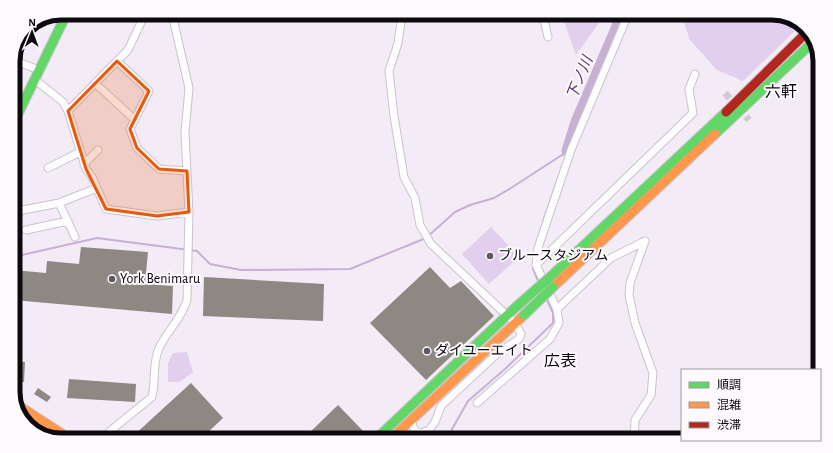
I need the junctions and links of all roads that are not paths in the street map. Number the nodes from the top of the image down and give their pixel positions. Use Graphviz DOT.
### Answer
graph roads {
  1 [pos="64,20"];
  2 [pos="142,20"];
  3 [pos="173,20"];
  4 [pos="401,20"];
  5 [pos="543,20"];
  6 [pos="625,20"];
  7 [pos="804,35"];
  8 [pos="548,37"];
  9 [pos="810,44"];
  10 [pos="117,61"];
  11 [pos="20,63"];
  12 [pos="39,70"];
  13 [pos="695,74"];
  14 [pos="34,79"];
  15 [pos="95,83"];
  16 [pos="20,100"];
  17 [pos="68,111"];
  18 [pos="135,120"];
  19 [pos="98,150"];
  20 [pos="80,152"];
  21 [pos="84,164"];
  22 [pos="48,168"];
  23 [pos="187,171"];
  24 [pos="97,188"];
  25 [pos="59,203"];
  26 [pos="20,211"];
  27 [pos="189,212"];
  28 [pos="68,221"];
  29 [pos="26,230"];
  30 [pos="75,237"];
  31 [pos="536,265"];
  32 [pos="557,309"];
  33 [pos="507,315"];
  34 [pos="515,323"];
  35 [pos="477,403"];
  36 [pos="24,409"];
  37 [pos="413,420"];
  38 [pos="61,433"];
  39 [pos="108,433"];
  40 [pos="382,433"];
  41 [pos="398,433"];
  42 [pos="634,433"];
  1 -- 12 [label="main road"];
  2 -- 10 [label="street"];
  3 -- 23 [label="street"];
  4 -- 33 [label="street"];
  5 -- 8 [label="street"];
  6 -- 31 [label="street"];
  7 -- 33 [label="main road, bridge"];
  9 -- 34 [label="main road, bridge"];
  10 -- 15 [label="street"];
  10 -- 18 [label="street"];
  11 -- 12 [label="street"];
  12 -- 14 [label="main road"];
  13 -- 31 [label="street"];
  14 -- 16 [label="main road"];
  14 -- 17 [label="street"];
  15 -- 17 [label="street"];
  15 -- 18 [label="street"];
  17 -- 20 [label="street"];
  18 -- 23 [label="street"];
  19 -- 21 [label="street"];
  20 -- 21 [label="street"];
  20 -- 22 [label="street"];
  21 -- 24 [label="street"];
  23 -- 27 [label="street"];
  24 -- 25 [label="street"];
  24 -- 27 [label="street"];
  25 -- 26 [label="street"];
  25 -- 28 [label="street"];
  27 -- 39 [label="street"];
  28 -- 29 [label="street"];
  28 -- 30 [label="street"];
  31 -- 32 [label="street"];
  32 -- 35 [label="street"];
  32 -- 42 [label="street"];
  33 -- 34 [label="street"];
  33 -- 40 [label="main road"];
  34 -- 37 [label="main road"];
  34 -- 37 [label="street"];
  36 -- 38 [label="main road"];
  37 -- 41 [label="main road"];
}
